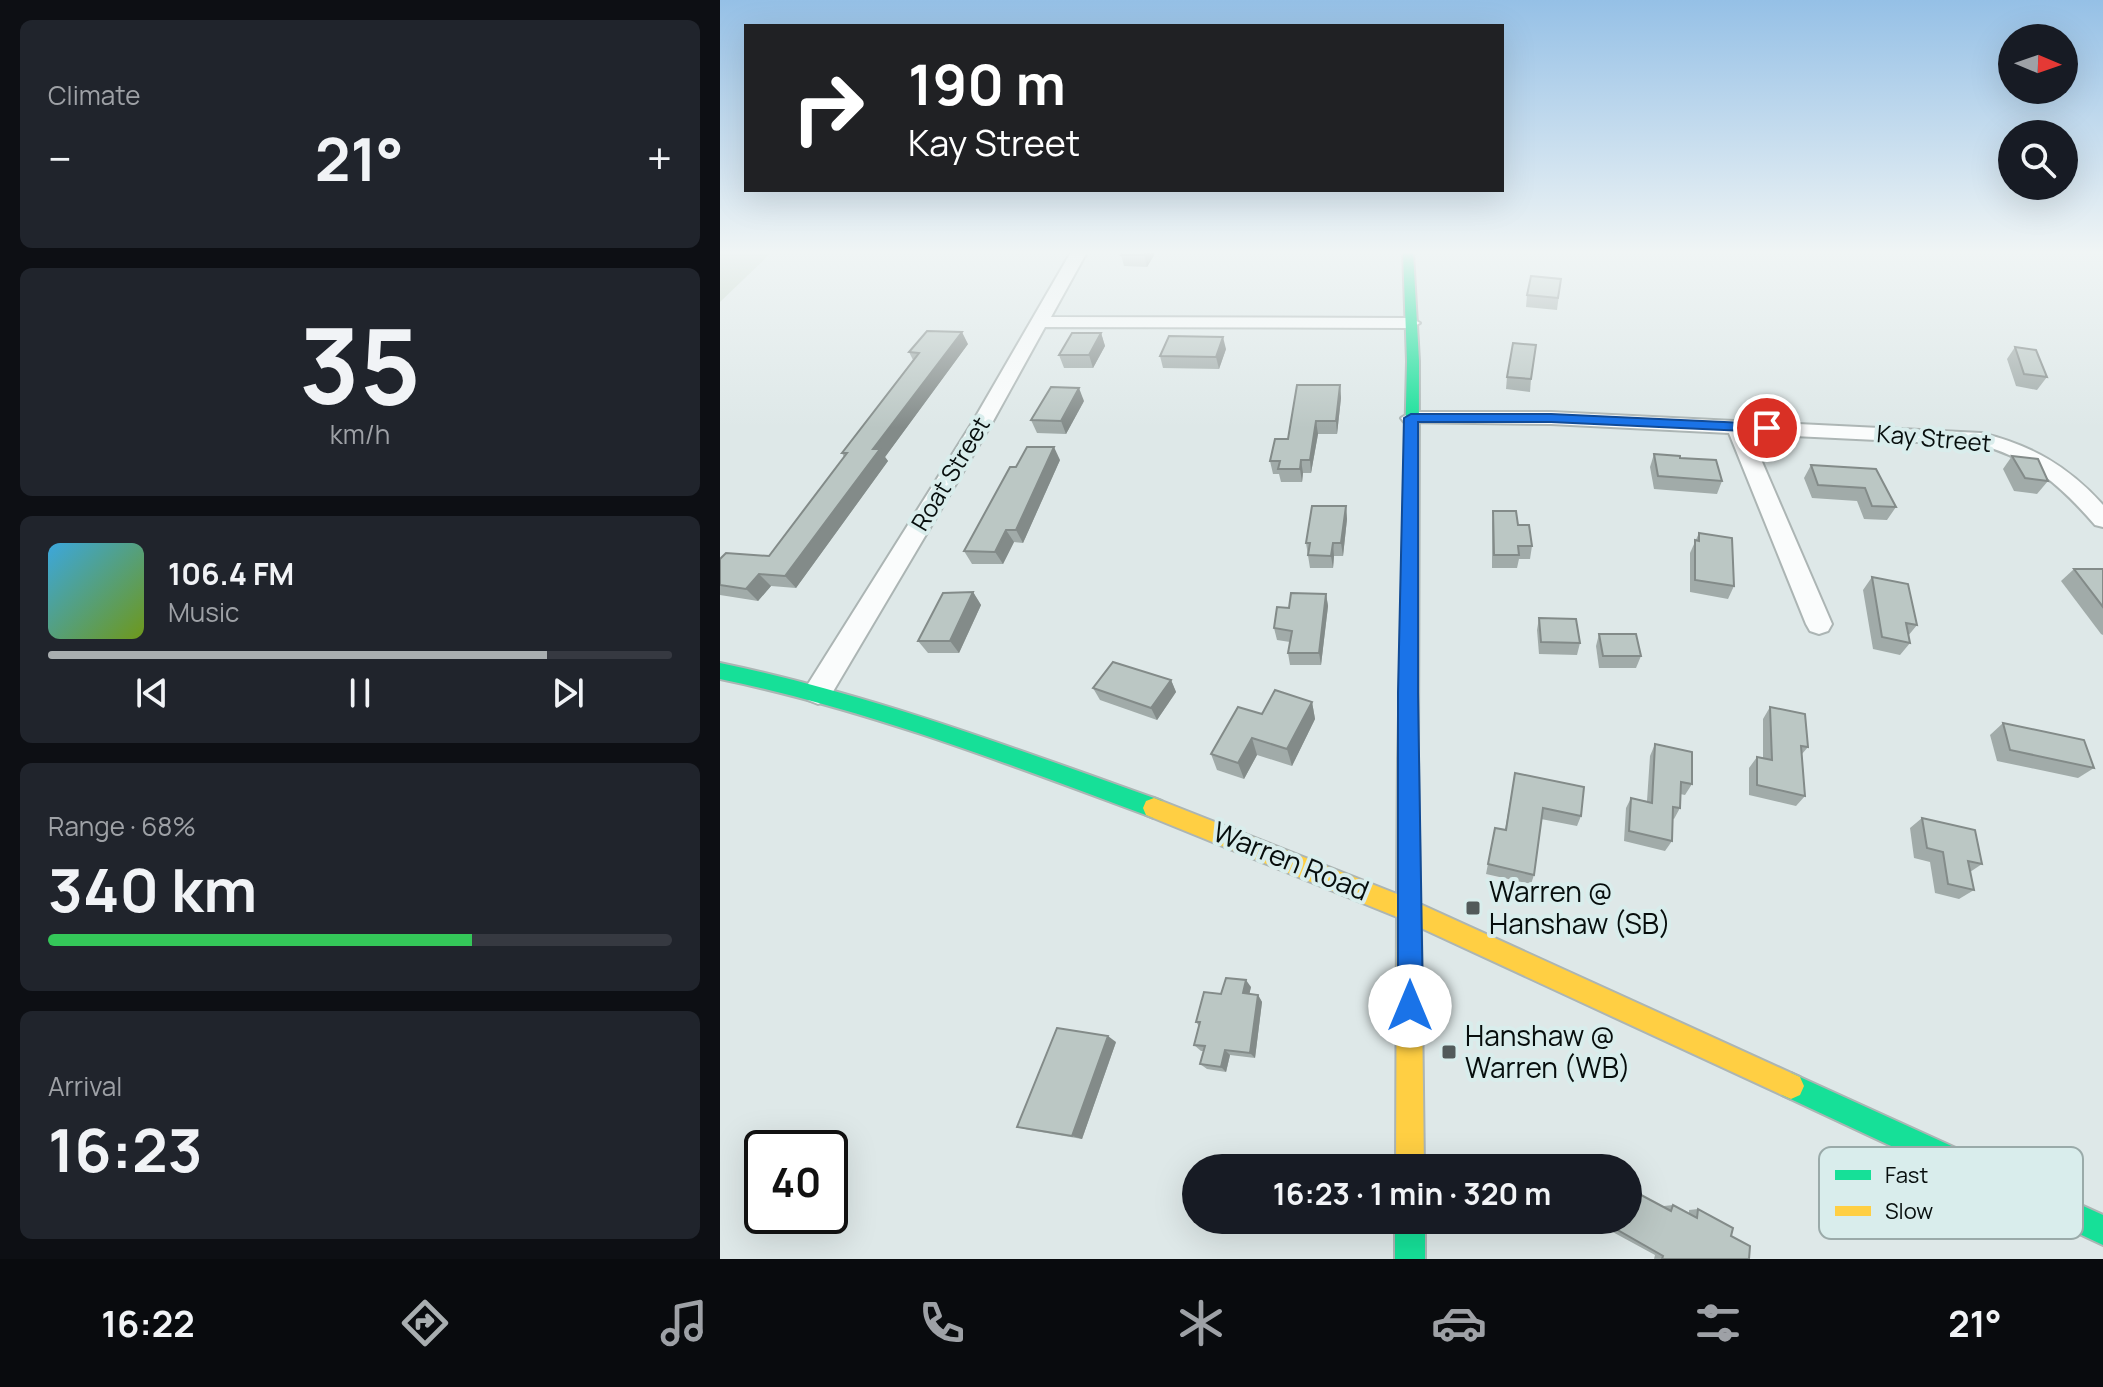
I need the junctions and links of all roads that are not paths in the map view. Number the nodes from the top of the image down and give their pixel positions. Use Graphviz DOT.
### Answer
graph roads {
  1 [pos="1045,311"];
  2 [pos="1410,311"];
  3 [pos="1038,322"];
  4 [pos="1411,323"];
  5 [pos="1411,418"];
  6 [pos="1737,427"];
  7 [pos="2103,519"];
  8 [pos="1819,624"];
  9 [pos="720,671"];
  10 [pos="818,692"];
  11 [pos="1410,911"];
  12 [pos="1923,1147"];
  13 [pos="1410,1154"];
  14 [pos="2083,1221"];
  15 [pos="2103,1230"];
  16 [pos="1410,1234"];
  17 [pos="1410,1259"];
  1 -- 3 [label="street, Roat Street"];
  2 -- 4 [label="street"];
  3 -- 4 [label="street"];
  3 -- 10 [label="street, Roat Street"];
  4 -- 5 [label="street"];
  5 -- 6 [label="street, Kay Street"];
  5 -- 11 [label="street"];
  6 -- 7 [label="street, Kay Street"];
  6 -- 8 [label="street"];
  9 -- 10 [label="street, Warren Road"];
  10 -- 11 [label="street, Warren Road"];
  11 -- 12 [label="street, Warren Road"];
  11 -- 13 [label="street"];
  14 -- 15 [label="street, Warren Road"];
  16 -- 17 [label="street"];
}
